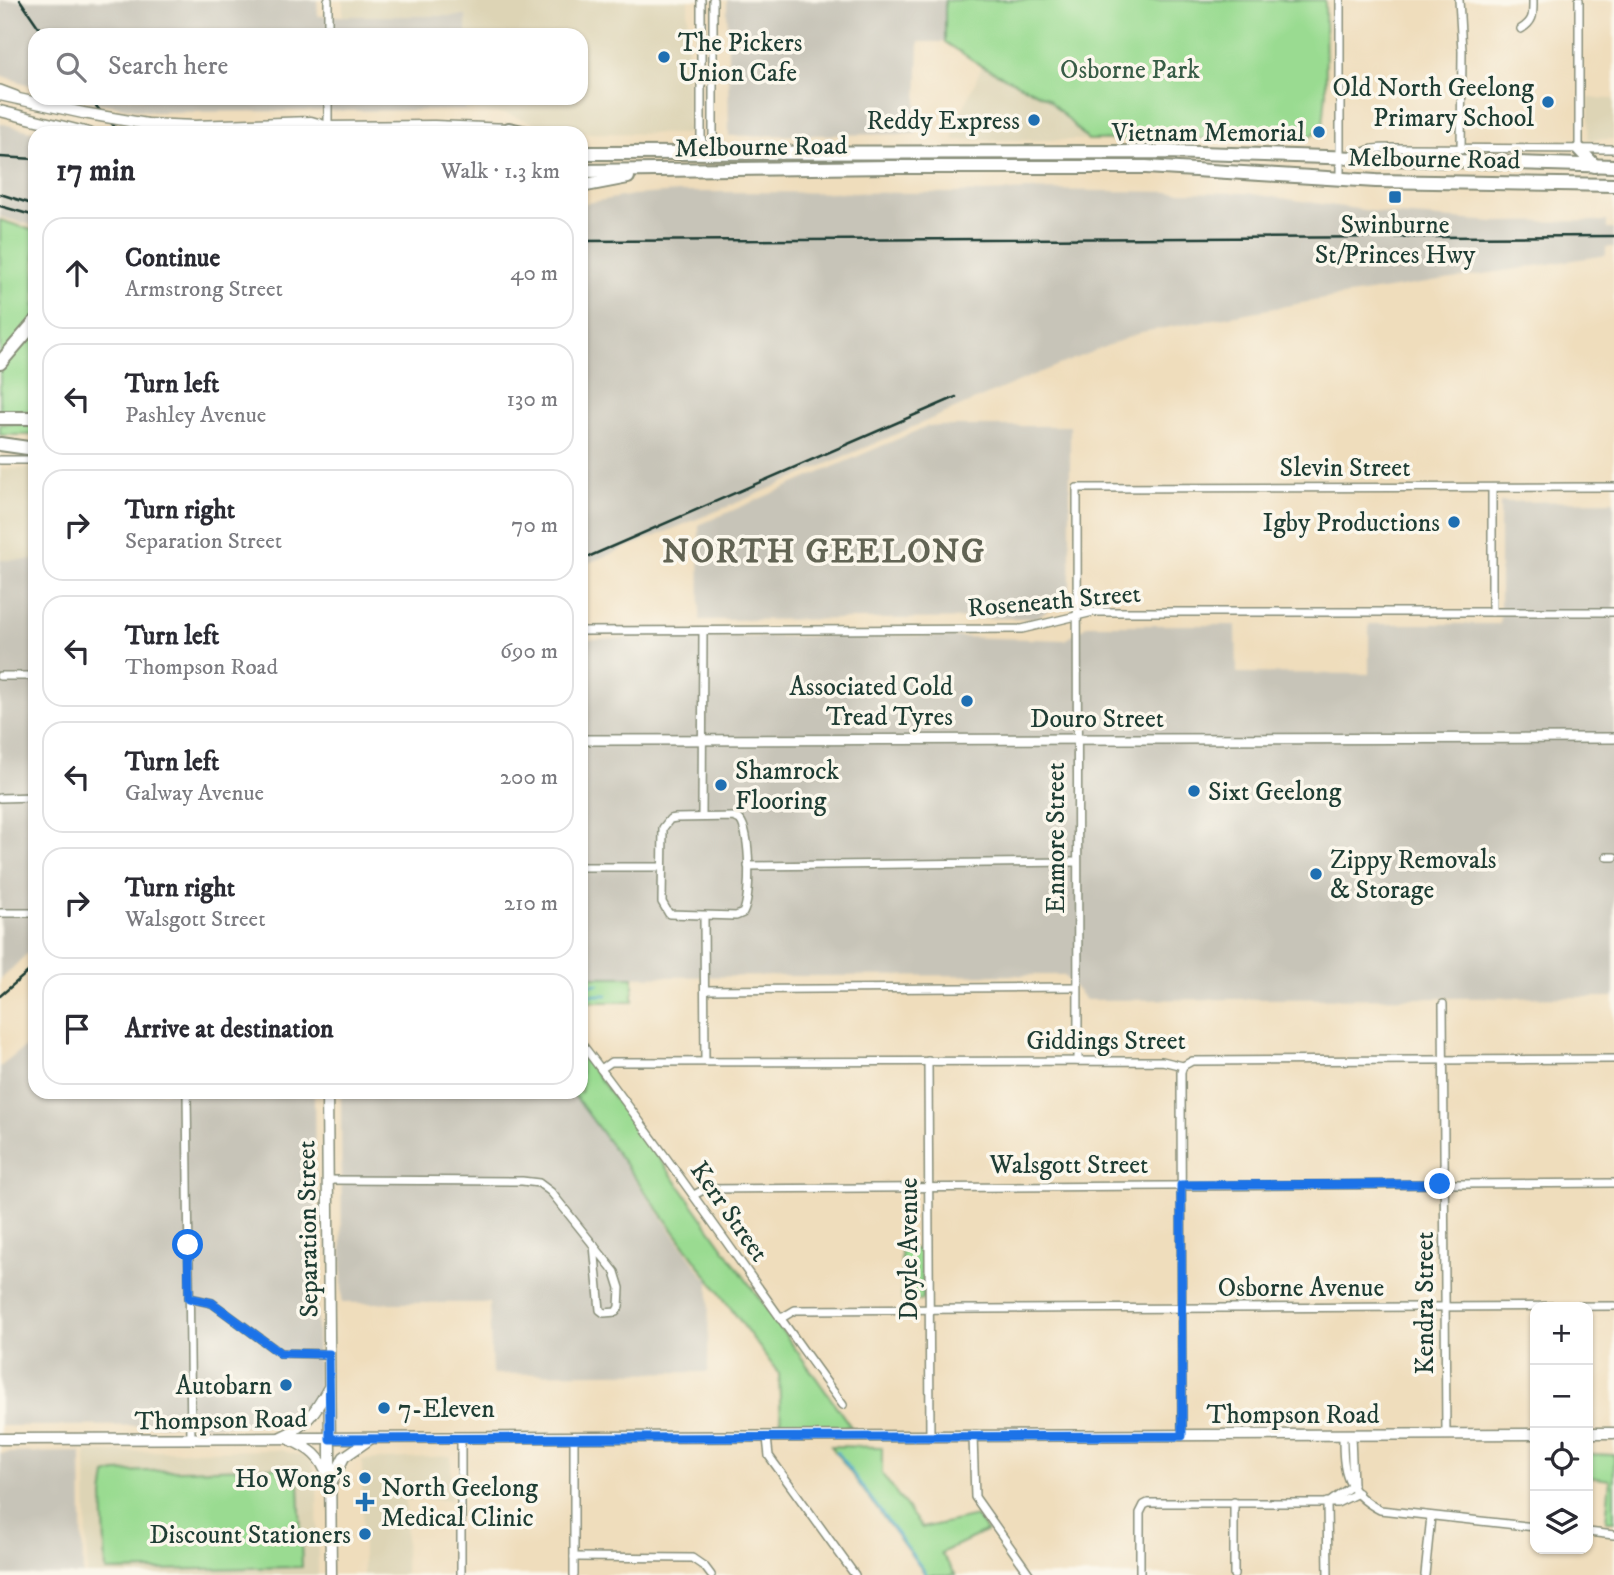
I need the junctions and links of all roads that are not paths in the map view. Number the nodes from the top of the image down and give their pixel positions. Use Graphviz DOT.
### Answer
graph roads {
  1 [pos="328,0"];
  2 [pos="701,0"];
  3 [pos="713,0"];
  4 [pos="1340,0"];
  5 [pos="1459,0"];
  6 [pos="1533,0"];
  7 [pos="1579,0"];
  8 [pos="328,28"];
  9 [pos="1521,29"];
  10 [pos="701,72"];
  11 [pos="713,72"];
  12 [pos="0,89"];
  13 [pos="0,95"];
  14 [pos="28,99"];
  15 [pos="28,102"];
  16 [pos="42,105"];
  17 [pos="44,105"];
  18 [pos="327,105"];
  19 [pos="50,107"];
  20 [pos="0,111"];
  21 [pos="61,126"];
  22 [pos="195,126"];
  23 [pos="280,126"];
  24 [pos="317,126"];
  25 [pos="324,126"];
  26 [pos="588,147"];
  27 [pos="1579,149"];
  28 [pos="1614,149"];
  29 [pos="1461,150"];
  30 [pos="588,153"];
  31 [pos="616,153"];
  32 [pos="706,153"];
  33 [pos="1340,157"];
  34 [pos="1355,158"];
  35 [pos="1573,166"];
  36 [pos="1595,166"];
  37 [pos="1614,169"];
  38 [pos="705,170"];
  39 [pos="588,171"];
  40 [pos="674,171"];
  41 [pos="1340,179"];
  42 [pos="588,184"];
  43 [pos="1614,185"];
  44 [pos="28,331"];
  45 [pos="0,363"];
  46 [pos="0,418"];
  47 [pos="28,418"];
  48 [pos="28,441"];
  49 [pos="0,443"];
  50 [pos="28,448"];
  51 [pos="0,460"];
  52 [pos="28,460"];
  53 [pos="1614,487"];
  54 [pos="1077,488"];
  55 [pos="1492,488"];
  56 [pos="1492,612"];
  57 [pos="1614,612"];
  58 [pos="1078,615"];
  59 [pos="588,631"];
  60 [pos="704,631"];
  61 [pos="0,676"];
  62 [pos="28,676"];
  63 [pos="1076,738"];
  64 [pos="1614,738"];
  65 [pos="588,740"];
  66 [pos="703,740"];
  67 [pos="28,797"];
  68 [pos="0,798"];
  69 [pos="702,817"];
  70 [pos="1076,862"];
  71 [pos="748,866"];
  72 [pos="588,867"];
  73 [pos="662,867"];
  74 [pos="0,913"];
  75 [pos="28,913"];
  76 [pos="704,916"];
  77 [pos="1077,987"];
  78 [pos="705,990"];
  79 [pos="1443,1004"];
  80 [pos="588,1052"];
  81 [pos="1614,1059"];
  82 [pos="1443,1060"];
  83 [pos="705,1061"];
  84 [pos="928,1061"];
  85 [pos="1078,1061"];
  86 [pos="1183,1066"];
  87 [pos="601,1069"];
  88 [pos="187,1099"];
  89 [pos="327,1099"];
  90 [pos="328,1181"];
  91 [pos="1614,1183"];
  92 [pos="1445,1184"];
  93 [pos="1181,1185"];
  94 [pos="929,1186"];
  95 [pos="694,1195"];
  96 [pos="594,1245"];
  97 [pos="189,1298"];
  98 [pos="1614,1306"];
  99 [pos="1446,1307"];
  100 [pos="1181,1309"];
  101 [pos="929,1310"];
  102 [pos="780,1319"];
  103 [pos="329,1354"];
  104 [pos="329,1386"];
  105 [pos="843,1405"];
  106 [pos="1593,1433"];
  107 [pos="1614,1433"];
  108 [pos="1446,1434"];
  109 [pos="1530,1434"];
  110 [pos="973,1436"];
  111 [pos="1182,1436"];
  112 [pos="1347,1436"];
  113 [pos="930,1437"];
  114 [pos="191,1438"];
  115 [pos="573,1438"];
  116 [pos="767,1438"];
  117 [pos="282,1439"];
  118 [pos="330,1439"];
  119 [pos="371,1439"];
  120 [pos="461,1439"];
  121 [pos="0,1440"];
  122 [pos="1353,1485"];
  123 [pos="330,1487"];
  124 [pos="1358,1493"];
  125 [pos="1234,1502"];
  126 [pos="1328,1502"];
  127 [pos="1431,1516"];
  128 [pos="1530,1526"];
  129 [pos="1593,1533"];
  130 [pos="1614,1535"];
  131 [pos="574,1558"];
  132 [pos="331,1575"];
  133 [pos="461,1575"];
  134 [pos="574,1575"];
  135 [pos="711,1575"];
  136 [pos="855,1575"];
  137 [pos="1030,1575"];
  138 [pos="1140,1575"];
  139 [pos="1234,1575"];
  140 [pos="1328,1575"];
  141 [pos="1425,1575"];
  1 -- 8 [label="street"];
  2 -- 10 [label="street"];
  3 -- 11 [label="street"];
  4 -- 33 [label="street"];
  5 -- 29 [label="street"];
  6 -- 9 [label="street"];
  7 -- 27 [label="street"];
  10 -- 11 [label="street"];
  10 -- 32 [label="street"];
  11 -- 32 [label="street"];
  12 -- 14 [label="street"];
  13 -- 15 [label="main road"];
  16 -- 19 [label="main road"];
  17 -- 19 [label="street"];
  18 -- 25 [label="street"];
  19 -- 22 [label="main road, bridge"];
  20 -- 21 [label="main road"];
  23 -- 24 [label="main road"];
  26 -- 31 [label="highway"];
  27 -- 28 [label="street"];
  27 -- 29 [label="street"];
  27 -- 36 [label="highway"];
  29 -- 34 [label="street"];
  30 -- 31 [label="highway, Melbourne Road"];
  31 -- 32 [label="highway, Melbourne Road"];
  32 -- 33 [label="highway, Melbourne Road"];
  32 -- 38 [label="highway"];
  33 -- 34 [label="highway, Melbourne Road"];
  33 -- 41 [label="street"];
  34 -- 35 [label="highway, Melbourne Road"];
  35 -- 36 [label="highway, Melbourne Road"];
  35 -- 37 [label="highway"];
  36 -- 37 [label="highway, Melbourne Road"];
  38 -- 40 [label="highway, Melbourne Road"];
  38 -- 41 [label="highway, Melbourne Road"];
  39 -- 40 [label="highway, Melbourne Road"];
  40 -- 42 [label="highway"];
  41 -- 43 [label="highway, Melbourne Road"];
  44 -- 45 [label="highway"];
  46 -- 47 [label="highway"];
  48 -- 49 [label="highway"];
  49 -- 50 [label="highway"];
  51 -- 52 [label="street"];
  53 -- 55 [label="street, Slevin Street"];
  54 -- 55 [label="street, Slevin Street"];
  54 -- 58 [label="street, Enmore Street"];
  55 -- 56 [label="street"];
  56 -- 57 [label="street, Roseneath Street"];
  56 -- 58 [label="street, Roseneath Street"];
  58 -- 60 [label="street, Roseneath Street"];
  58 -- 63 [label="street, Enmore Street"];
  59 -- 60 [label="street, Roseneath Street"];
  60 -- 66 [label="street"];
  61 -- 62 [label="street"];
  63 -- 64 [label="street, Douro Street"];
  63 -- 66 [label="street, Douro Street"];
  63 -- 70 [label="street, Enmore Street"];
  65 -- 66 [label="street, Douro Street"];
  66 -- 69 [label="street"];
  67 -- 68 [label="street"];
  69 -- 71 [label="street"];
  69 -- 73 [label="street"];
  70 -- 71 [label="street"];
  70 -- 77 [label="street, Enmore Street"];
  71 -- 76 [label="street"];
  72 -- 73 [label="street"];
  73 -- 76 [label="street"];
  74 -- 75 [label="street"];
  76 -- 78 [label="street"];
  77 -- 78 [label="street"];
  77 -- 85 [label="street, Enmore Street"];
  78 -- 83 [label="street"];
  79 -- 82 [label="street, Kendra Street"];
  80 -- 87 [label="street, Kerr Street"];
  81 -- 82 [label="street, Giddings Street"];
  82 -- 86 [label="street, Giddings Street"];
  82 -- 92 [label="street, Kendra Street"];
  83 -- 84 [label="street, Giddings Street"];
  83 -- 87 [label="street, Giddings Street"];
  84 -- 85 [label="street, Giddings Street"];
  84 -- 94 [label="street, Doyle Avenue"];
  85 -- 86 [label="street, Giddings Street"];
  86 -- 93 [label="street"];
  87 -- 95 [label="street, Kerr Street"];
  88 -- 97 [label="street"];
  89 -- 90 [label="main road, Separation Street"];
  90 -- 96 [label="street"];
  90 -- 103 [label="main road, Separation Street"];
  91 -- 92 [label="street, Walsgott Street"];
  92 -- 93 [label="street, Walsgott Street"];
  92 -- 99 [label="street, Kendra Street"];
  93 -- 94 [label="street, Walsgott Street"];
  93 -- 100 [label="street"];
  94 -- 95 [label="street, Walsgott Street"];
  94 -- 101 [label="street, Doyle Avenue"];
  95 -- 102 [label="street, Kerr Street"];
  96 -- 96 [label="street"];
  97 -- 103 [label="street"];
  97 -- 114 [label="street"];
  98 -- 99 [label="street, Osborne Avenue"];
  99 -- 100 [label="street, Osborne Avenue"];
  99 -- 108 [label="street, Kendra Street"];
  100 -- 101 [label="street, Osborne Avenue"];
  100 -- 111 [label="street"];
  101 -- 102 [label="street, Osborne Avenue"];
  101 -- 113 [label="street, Doyle Avenue"];
  102 -- 105 [label="street, Kerr Street"];
  103 -- 104 [label="main road, Separation Street"];
  104 -- 117 [label="main road"];
  104 -- 118 [label="main road, Separation Street"];
  106 -- 107 [label="main road"];
  108 -- 109 [label="main road, Thompson Road"];
  108 -- 112 [label="main road, Thompson Road"];
  110 -- 111 [label="main road, Thompson Road"];
  110 -- 113 [label="main road, Thompson Road"];
  110 -- 137 [label="street"];
  111 -- 112 [label="main road, Thompson Road"];
  112 -- 122 [label="street"];
  113 -- 116 [label="main road, Thompson Road"];
  114 -- 117 [label="main road, Thompson Road"];
  114 -- 121 [label="main road, Thompson Road"];
  115 -- 116 [label="main road, Thompson Road"];
  115 -- 120 [label="main road, Thompson Road"];
  115 -- 131 [label="street"];
  116 -- 136 [label="street"];
  117 -- 118 [label="main road, Thompson Road"];
  117 -- 123 [label="main road"];
  118 -- 119 [label="main road, Thompson Road"];
  118 -- 123 [label="main road, Separation Street"];
  119 -- 120 [label="main road, Thompson Road"];
  119 -- 123 [label="main road"];
  120 -- 133 [label="street"];
  122 -- 124 [label="street"];
  122 -- 126 [label="street"];
  123 -- 132 [label="main road, Separation Street"];
  124 -- 126 [label="street"];
  124 -- 127 [label="street"];
  125 -- 126 [label="street"];
  125 -- 138 [label="street"];
  125 -- 139 [label="street"];
  126 -- 140 [label="street"];
  127 -- 128 [label="street"];
  127 -- 141 [label="street"];
  129 -- 130 [label="street"];
  131 -- 134 [label="street"];
  131 -- 135 [label="street"];
}
